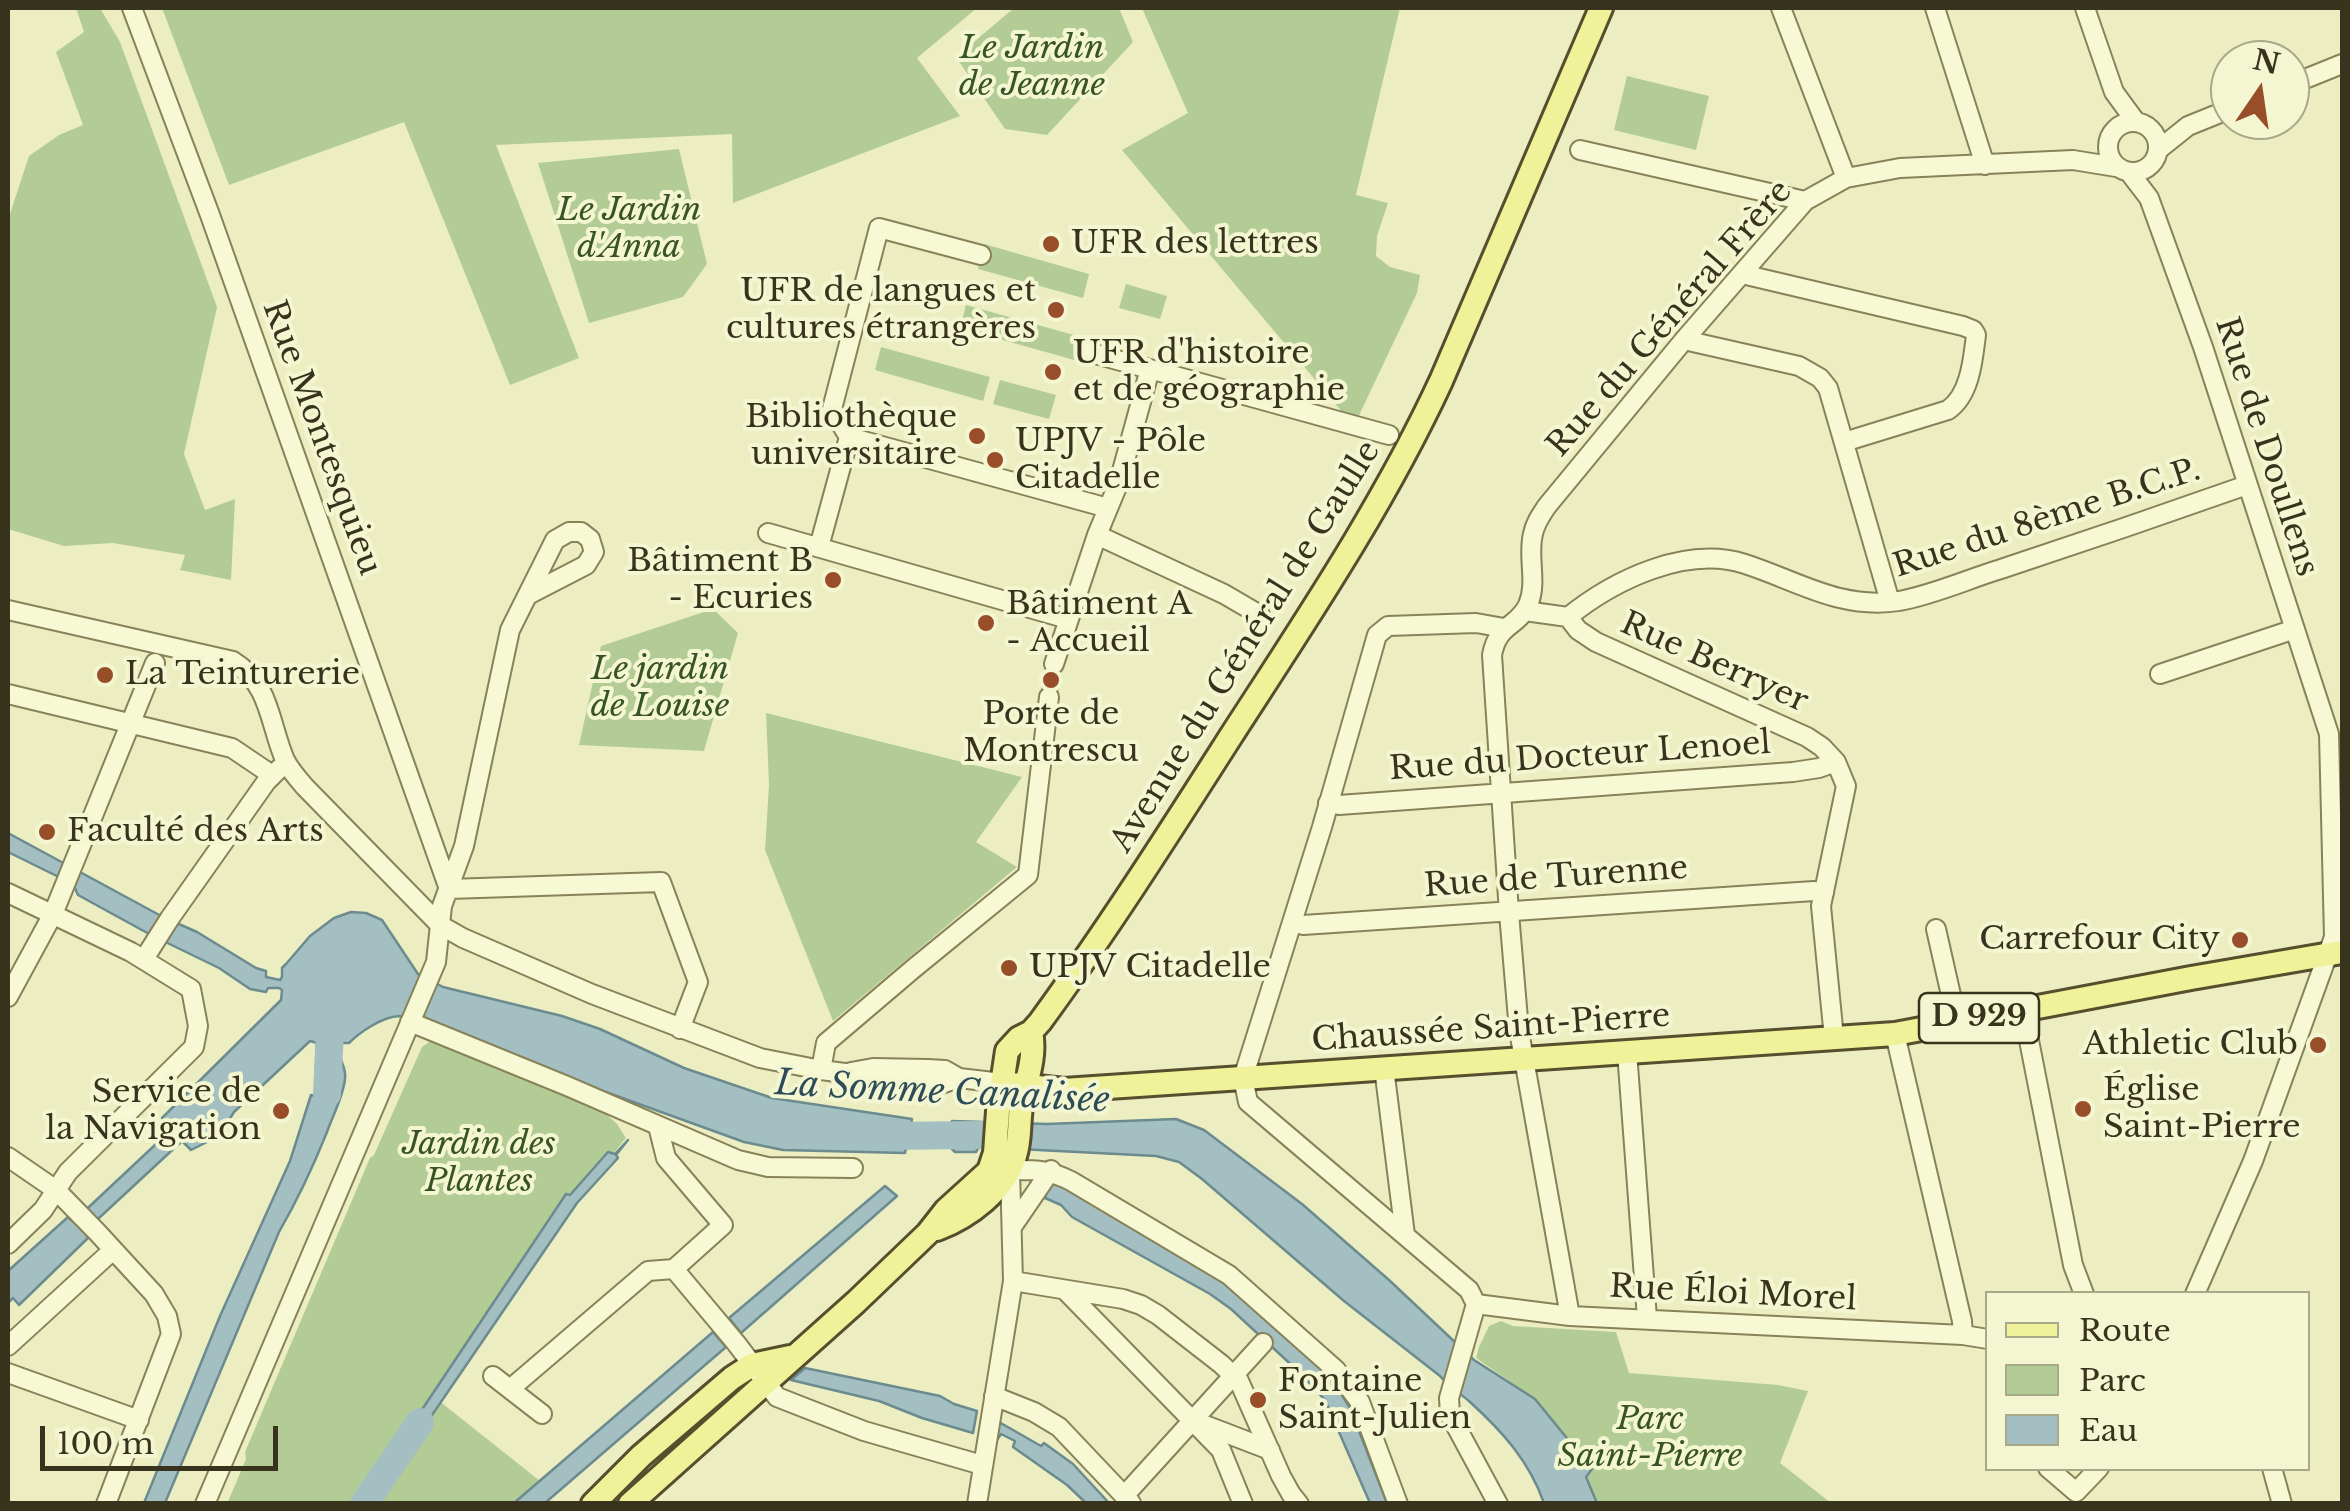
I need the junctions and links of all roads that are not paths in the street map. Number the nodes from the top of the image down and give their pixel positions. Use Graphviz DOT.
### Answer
graph roads {
  1 [pos="132,8"];
  2 [pos="1601,8"];
  3 [pos="1782,8"];
  4 [pos="1935,8"];
  5 [pos="2085,8"];
  6 [pos="2342,64"];
  7 [pos="2310,78"];
  8 [pos="2114,92"];
  9 [pos="2210,118"];
  10 [pos="2142,124"];
  11 [pos="2188,126"];
  12 [pos="2111,136"];
  13 [pos="1580,150"];
  14 [pos="2158,150"];
  15 [pos="2072,160"];
  16 [pos="1986,165"];
  17 [pos="2131,169"];
  18 [pos="1846,178"];
  19 [pos="1805,202"];
  20 [pos="981,255"];
  21 [pos="1742,274"];
  22 [pos="1684,340"];
  23 [pos="1088,352"];
  24 [pos="1150,369"];
  25 [pos="1389,435"];
  26 [pos="849,437"];
  27 [pos="1844,442"];
  28 [pos="2248,485"];
  29 [pos="1108,508"];
  30 [pos="768,532"];
  31 [pos="1097,535"];
  32 [pos="819,547"];
  33 [pos="528,595"];
  34 [pos="1890,602"];
  35 [pos="8,610"];
  36 [pos="1525,610"];
  37 [pos="1260,615"];
  38 [pos="1568,616"];
  39 [pos="1068,620"];
  40 [pos="1504,628"];
  41 [pos="2295,629"];
  42 [pos="154,664"];
  43 [pos="1054,664"];
  44 [pos="2160,674"];
  45 [pos="8,694"];
  46 [pos="1049,697"];
  47 [pos="132,724"];
  48 [pos="2336,729"];
  49 [pos="1836,762"];
  50 [pos="280,769"];
  51 [pos="1502,793"];
  52 [pos="1328,802"];
  53 [pos="449,889"];
  54 [pos="1824,892"];
  55 [pos="8,894"];
  56 [pos="1508,913"];
  57 [pos="54,914"];
  58 [pos="1293,922"];
  59 [pos="440,925"];
  60 [pos="1936,928"];
  61 [pos="2336,953"];
  62 [pos="144,959"];
  63 [pos="8,997"];
  64 [pos="2021,1010"];
  65 [pos="410,1022"];
  66 [pos="1960,1022"];
  67 [pos="680,1029"];
  68 [pos="1895,1034"];
  69 [pos="1834,1038"];
  70 [pos="1627,1052"];
  71 [pos="1523,1059"];
  72 [pos="1384,1068"];
  73 [pos="821,1070"];
  74 [pos="1243,1078"];
  75 [pos="1014,1084"];
  76 [pos="658,1126"];
  77 [pos="8,1157"];
  78 [pos="1007,1159"];
  79 [pos="853,1168"];
  80 [pos="1050,1170"];
  81 [pos="61,1195"];
  82 [pos="1012,1227"];
  83 [pos="1405,1234"];
  84 [pos="8,1244"];
  85 [pos="113,1250"];
  86 [pos="674,1269"];
  87 [pos="1013,1281"];
  88 [pos="1065,1290"];
  89 [pos="2083,1291"];
  90 [pos="2195,1291"];
  91 [pos="1476,1304"];
  92 [pos="1570,1316"];
  93 [pos="1647,1318"];
  94 [pos="1963,1335"];
  95 [pos="1985,1339"];
  96 [pos="1263,1342"];
  97 [pos="8,1346"];
  98 [pos="8,1373"];
  99 [pos="758,1373"];
  100 [pos="493,1376"];
  101 [pos="1234,1376"];
  102 [pos="510,1388"];
  103 [pos="994,1396"];
  104 [pos="542,1414"];
  105 [pos="139,1420"];
  106 [pos="1192,1420"];
  107 [pos="1270,1450"];
  108 [pos="982,1464"];
  109 [pos="2052,1471"];
  110 [pos="2096,1471"];
  111 [pos="2273,1471"];
  112 [pos="1128,1500"];
  113 [pos="106,1504"];
  114 [pos="205,1504"];
  115 [pos="593,1504"];
  116 [pos="630,1504"];
  117 [pos="977,1504"];
  118 [pos="1242,1504"];
  119 [pos="1299,1504"];
  120 [pos="1398,1504"];
  121 [pos="1498,1504"];
  122 [pos="2282,1504"];
  1 -- 53 [label="street, Rue Montesquieu"];
  2 -- 75 [label="main road, Avenue du Général de Gaulle"];
  3 -- 18 [label="street"];
  4 -- 16 [label="street"];
  5 -- 8 [label="street"];
  6 -- 7 [label="street"];
  8 -- 10 [label="street"];
  8 -- 12 [label="street"];
  9 -- 11 [label="street"];
  10 -- 11 [label="street"];
  10 -- 12 [label="street"];
  10 -- 14 [label="street"];
  11 -- 14 [label="street"];
  12 -- 15 [label="street, Rue du Général Frère"];
  12 -- 17 [label="street"];
  13 -- 19 [label="street"];
  14 -- 17 [label="street"];
  15 -- 16 [label="street, Rue du Général Frère"];
  15 -- 17 [label="street, Rue du Général Frère"];
  16 -- 18 [label="street, Rue du Général Frère"];
  17 -- 28 [label="street, Rue de Doullens"];
  18 -- 19 [label="street, Rue du Général Frère"];
  19 -- 21 [label="street, Rue du Général Frère"];
  20 -- 26 [label="street"];
  21 -- 22 [label="street, Rue du Général Frère"];
  21 -- 27 [label="street"];
  22 -- 27 [label="street"];
  22 -- 36 [label="street, Rue du Général Frère"];
  23 -- 24 [label="street"];
  24 -- 25 [label="street"];
  24 -- 29 [label="street"];
  26 -- 29 [label="street"];
  26 -- 32 [label="street"];
  27 -- 34 [label="street"];
  28 -- 34 [label="street, Rue du 8ème B.C.P."];
  28 -- 41 [label="street, Rue de Doullens"];
  29 -- 31 [label="street"];
  30 -- 32 [label="street"];
  31 -- 37 [label="street"];
  31 -- 39 [label="street"];
  32 -- 39 [label="street"];
  33 -- 53 [label="street"];
  34 -- 38 [label="street, Rue du 8ème B.C.P."];
  35 -- 50 [label="street"];
  36 -- 38 [label="street"];
  36 -- 40 [label="street"];
  38 -- 49 [label="street, Rue Berryer"];
  39 -- 43 [label="street"];
  40 -- 51 [label="street"];
  40 -- 52 [label="street"];
  41 -- 44 [label="street"];
  41 -- 48 [label="street, Rue de Doullens"];
  42 -- 47 [label="street"];
  45 -- 47 [label="street"];
  46 -- 73 [label="street"];
  47 -- 50 [label="street"];
  47 -- 57 [label="street"];
  48 -- 61 [label="street, Rue de Doullens"];
  49 -- 51 [label="street, Rue du Docteur Lenoel"];
  49 -- 54 [label="street"];
  50 -- 59 [label="street"];
  50 -- 62 [label="street"];
  51 -- 52 [label="street, Rue du Docteur Lenoel"];
  51 -- 56 [label="street"];
  52 -- 58 [label="street"];
  53 -- 59 [label="street"];
  53 -- 67 [label="street"];
  54 -- 56 [label="street, Rue de Turenne"];
  54 -- 69 [label="street"];
  55 -- 57 [label="street"];
  56 -- 58 [label="street, Rue de Turenne"];
  56 -- 71 [label="street"];
  57 -- 62 [label="street"];
  57 -- 63 [label="street"];
  58 -- 74 [label="street"];
  59 -- 65 [label="street"];
  59 -- 67 [label="street"];
  60 -- 66 [label="street"];
  61 -- 64 [label="main road, Chaussée Saint-Pierre / D 929"];
  61 -- 90 [label="street, Rue de Doullens"];
  62 -- 81 [label="street"];
  64 -- 66 [label="main road, Chaussée Saint-Pierre / D 929"];
  64 -- 89 [label="street"];
  65 -- 76 [label="street"];
  65 -- 114 [label="street"];
  66 -- 68 [label="main road, Chaussée Saint-Pierre / D 929"];
  67 -- 73 [label="street"];
  68 -- 69 [label="main road, Chaussée Saint-Pierre / D 929"];
  68 -- 94 [label="street"];
  69 -- 70 [label="main road, Chaussée Saint-Pierre / D 929"];
  70 -- 71 [label="main road, Chaussée Saint-Pierre / D 929"];
  70 -- 93 [label="street"];
  71 -- 72 [label="main road, Chaussée Saint-Pierre / D 929"];
  71 -- 92 [label="street"];
  72 -- 74 [label="main road, Chaussée Saint-Pierre / D 929"];
  72 -- 83 [label="street"];
  73 -- 75 [label="street, D 929"];
  74 -- 75 [label="main road, Chaussée Saint-Pierre / D 929"];
  74 -- 83 [label="street"];
  75 -- 78 [label="main road, Avenue du Général de Gaulle"];
  76 -- 79 [label="street"];
  76 -- 86 [label="street"];
  77 -- 81 [label="street"];
  78 -- 80 [label="street"];
  78 -- 82 [label="street"];
  78 -- 99 [label="main road"];
  80 -- 82 [label="street"];
  80 -- 120 [label="street"];
  81 -- 84 [label="street"];
  81 -- 85 [label="street"];
  82 -- 87 [label="street"];
  83 -- 91 [label="street"];
  85 -- 97 [label="street"];
  85 -- 105 [label="street"];
  86 -- 99 [label="street"];
  86 -- 102 [label="street"];
  87 -- 88 [label="street"];
  87 -- 103 [label="street"];
  88 -- 101 [label="street"];
  88 -- 106 [label="street"];
  91 -- 92 [label="street, Rue Éloi Morel"];
  91 -- 121 [label="street"];
  92 -- 93 [label="street, Rue Éloi Morel"];
  93 -- 94 [label="street, Rue Éloi Morel"];
  94 -- 95 [label="street, Rue Éloi Morel"];
  96 -- 101 [label="street"];
  98 -- 105 [label="street"];
  99 -- 108 [label="street"];
  99 -- 115 [label="main road"];
  99 -- 116 [label="main road"];
  100 -- 102 [label="street"];
  101 -- 106 [label="street"];
  101 -- 107 [label="street"];
  102 -- 104 [label="street"];
  103 -- 108 [label="street"];
  103 -- 112 [label="street"];
  105 -- 113 [label="street"];
  106 -- 107 [label="street"];
  106 -- 112 [label="street"];
  106 -- 118 [label="street"];
  107 -- 119 [label="street"];
  108 -- 117 [label="street"];
  109 -- 110 [label="street"];
  111 -- 122 [label="street"];
}
